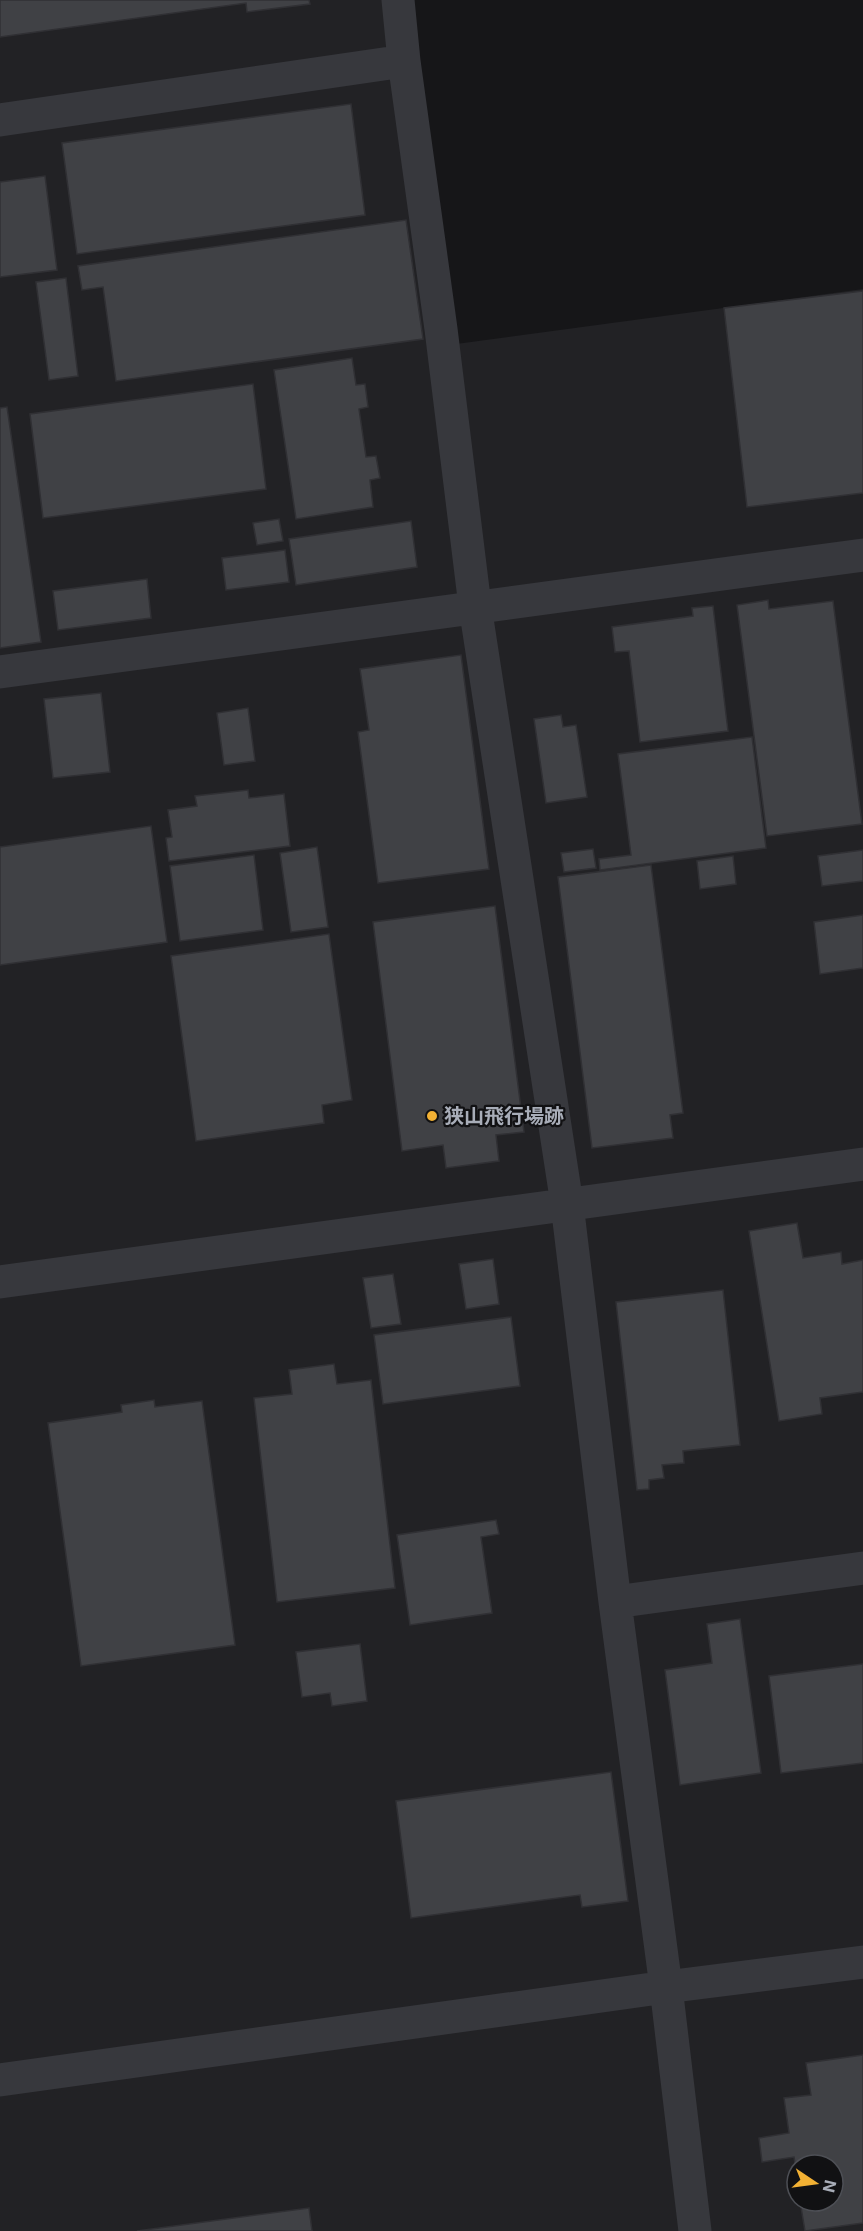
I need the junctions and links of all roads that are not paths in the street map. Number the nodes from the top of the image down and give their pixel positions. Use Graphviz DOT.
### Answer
graph roads {
  1 [pos="398,0"];
  2 [pos="404,61"];
  3 [pos="0,120"];
  4 [pos="863,555"];
  5 [pos="475,606"];
  6 [pos="0,672"];
  7 [pos="863,1164"];
  8 [pos="567,1204"];
  9 [pos="0,1282"];
  10 [pos="863,1568"];
  11 [pos="615,1602"];
  12 [pos="863,1962"];
  13 [pos="666,1987"];
  14 [pos="0,2080"];
  15 [pos="695,2231"];
  1 -- 2 [label="street"];
  2 -- 3 [label="street"];
  2 -- 5 [label="street"];
  4 -- 5 [label="street"];
  5 -- 6 [label="street"];
  5 -- 8 [label="street"];
  7 -- 8 [label="street"];
  8 -- 9 [label="street"];
  8 -- 11 [label="street"];
  10 -- 11 [label="street"];
  11 -- 13 [label="street"];
  12 -- 13 [label="street"];
  13 -- 14 [label="street"];
  13 -- 15 [label="street"];
}
